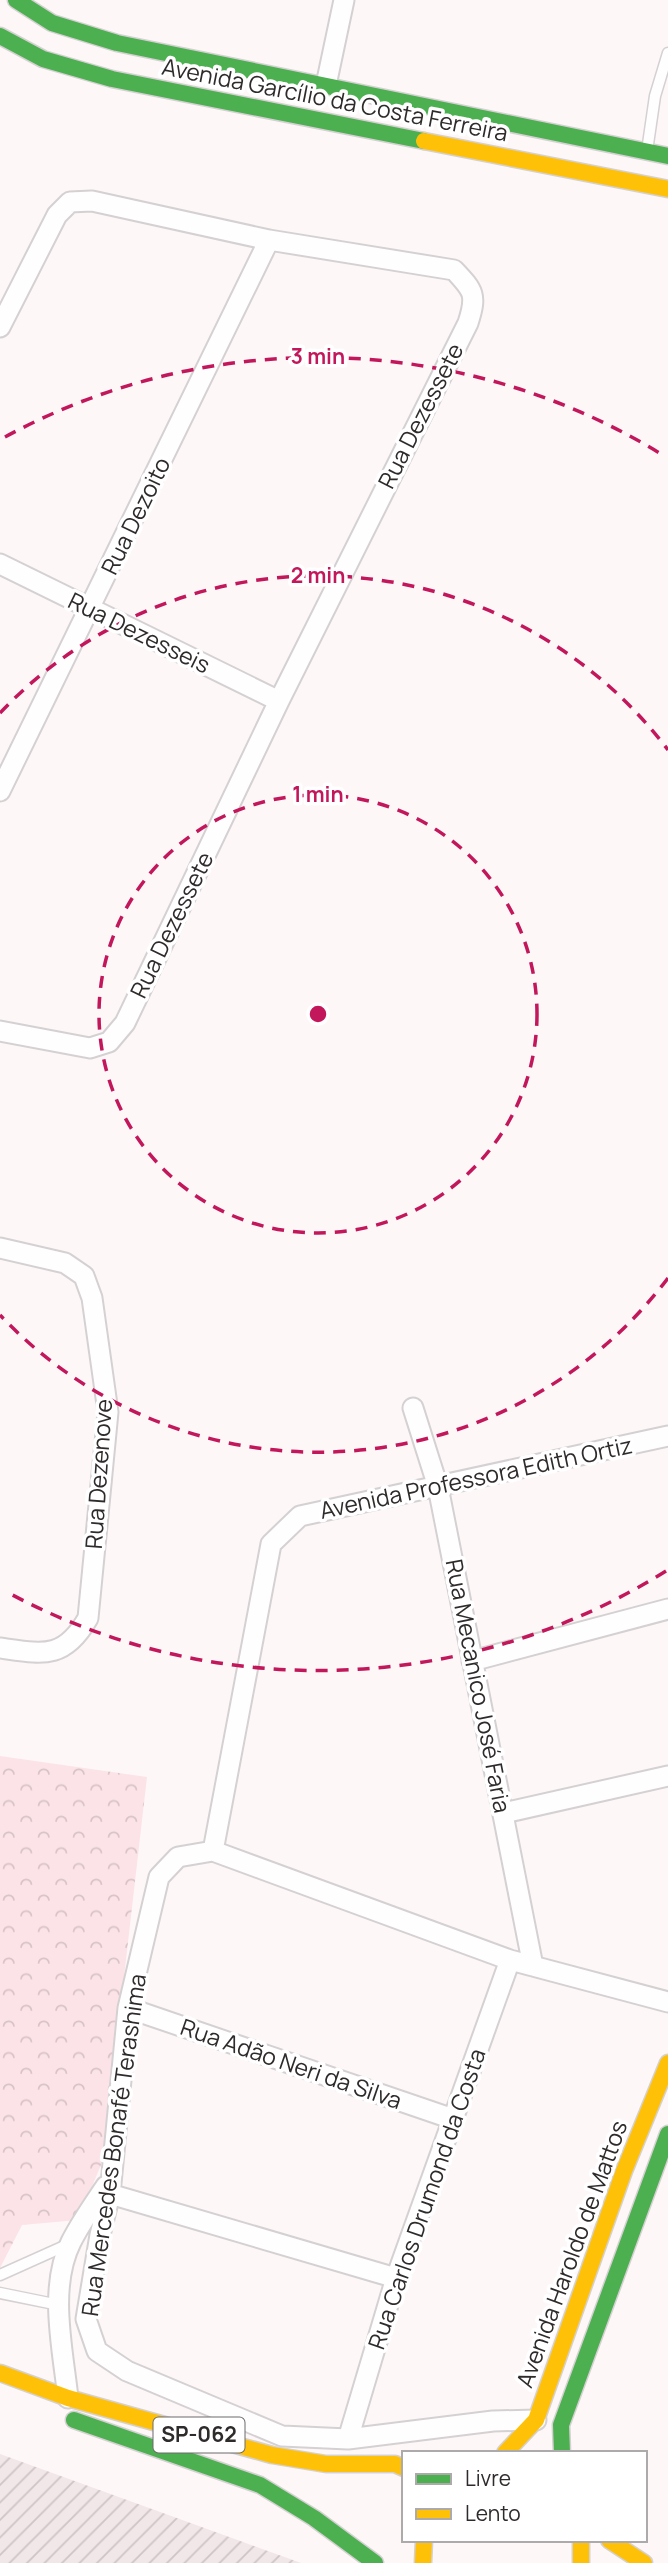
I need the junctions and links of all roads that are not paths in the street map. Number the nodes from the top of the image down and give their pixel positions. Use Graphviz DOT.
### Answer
graph roads {
  1 [pos="16,0"];
  2 [pos="344,0"];
  3 [pos="0,36"];
  4 [pos="668,53"];
  5 [pos="115,61"];
  6 [pos="326,85"];
  7 [pos="476,134"];
  8 [pos="647,152"];
  9 [pos="668,156"];
  10 [pos="668,189"];
  11 [pos="269,240"];
  12 [pos="0,327"];
  13 [pos="0,564"];
  14 [pos="90,610"];
  15 [pos="279,701"];
  16 [pos="0,791"];
  17 [pos="0,1031"];
  18 [pos="0,1248"];
  19 [pos="413,1408"];
  20 [pos="668,1436"];
  21 [pos="438,1487"];
  22 [pos="668,1609"];
  23 [pos="0,1648"];
  24 [pos="472,1661"];
  25 [pos="668,1776"];
  26 [pos="504,1813"];
  27 [pos="213,1851"];
  28 [pos="510,1960"];
  29 [pos="533,1966"];
  30 [pos="668,2002"];
  31 [pos="128,2008"];
  32 [pos="668,2063"];
  33 [pos="453,2119"];
  34 [pos="668,2134"];
  35 [pos="111,2185"];
  36 [pos="70,2244"];
  37 [pos="0,2275"];
  38 [pos="396,2278"];
  39 [pos="0,2293"];
  40 [pos="60,2306"];
  41 [pos="0,2373"];
  42 [pos="68,2398"];
  43 [pos="52,2412"];
  44 [pos="536,2420"];
  45 [pos="493,2421"];
  46 [pos="348,2439"];
  47 [pos="508,2450"];
  48 [pos="562,2451"];
  49 [pos="402,2467"];
  50 [pos="424,2542"];
  51 [pos="580,2542"];
  52 [pos="612,2542"];
  53 [pos="375,2563"];
  54 [pos="423,2563"];
  55 [pos="581,2563"];
  56 [pos="644,2563"];
  1 -- 5 [label="street, Avenida Garcílio da Costa Ferreira"];
  2 -- 6 [label="street"];
  3 -- 5 [label="street, Avenida Garcílio da Costa Ferreira"];
  4 -- 8 [label="lane"];
  5 -- 6 [label="street, Avenida Garcílio da Costa Ferreira"];
  5 -- 7 [label="street, Avenida Garcílio da Costa Ferreira"];
  6 -- 7 [label="street, Avenida Garcílio da Costa Ferreira"];
  7 -- 8 [label="street, Avenida Garcílio da Costa Ferreira"];
  7 -- 10 [label="street, Avenida Garcílio da Costa Ferreira"];
  8 -- 9 [label="street, Avenida Garcílio da Costa Ferreira"];
  11 -- 12 [label="street, Rua Dezessete"];
  11 -- 14 [label="street, Rua Dezoito"];
  11 -- 15 [label="street, Rua Dezessete"];
  13 -- 14 [label="street, Rua Dezesseis"];
  14 -- 15 [label="street, Rua Dezesseis"];
  14 -- 16 [label="street, Rua Dezoito"];
  15 -- 17 [label="street, Rua Dezessete"];
  18 -- 23 [label="street, Rua Dezenove"];
  19 -- 21 [label="street, Rua Mecanico José Faria"];
  20 -- 21 [label="street, Avenida Professora Edith Ortiz"];
  21 -- 24 [label="street, Rua Mecanico José Faria"];
  21 -- 27 [label="street, Avenida Professora Edith Ortiz"];
  22 -- 24 [label="street"];
  24 -- 26 [label="street, Rua Mecanico José Faria"];
  25 -- 26 [label="street"];
  26 -- 29 [label="street, Rua Mecanico José Faria"];
  27 -- 28 [label="street"];
  27 -- 31 [label="street, Rua Mercedes Bonafé Terashima"];
  28 -- 29 [label="street"];
  28 -- 33 [label="street, Rua Carlos Drumond da Costa"];
  29 -- 30 [label="street"];
  31 -- 33 [label="street, Rua Adão Neri da Silva"];
  31 -- 35 [label="street, Rua Mercedes Bonafé Terashima"];
  32 -- 44 [label="street, Avenida Haroldo de Mattos"];
  33 -- 38 [label="street, Rua Carlos Drumond da Costa"];
  34 -- 48 [label="street"];
  35 -- 36 [label="street"];
  35 -- 38 [label="street"];
  35 -- 46 [label="street, Rua Mercedes Bonafé Terashima"];
  36 -- 37 [label="lane"];
  36 -- 40 [label="street"];
  38 -- 46 [label="street, Rua Carlos Drumond da Costa"];
  39 -- 40 [label="lane"];
  40 -- 42 [label="street"];
  41 -- 42 [label="street, SP-062"];
  42 -- 49 [label="street, SP-062"];
  43 -- 53 [label="street, SP-062"];
  44 -- 45 [label="street"];
  44 -- 47 [label="street, Avenida Haroldo de Mattos"];
  45 -- 46 [label="street"];
  45 -- 47 [label="street"];
  50 -- 54 [label="street"];
  51 -- 55 [label="street"];
  52 -- 56 [label="street"];
}
